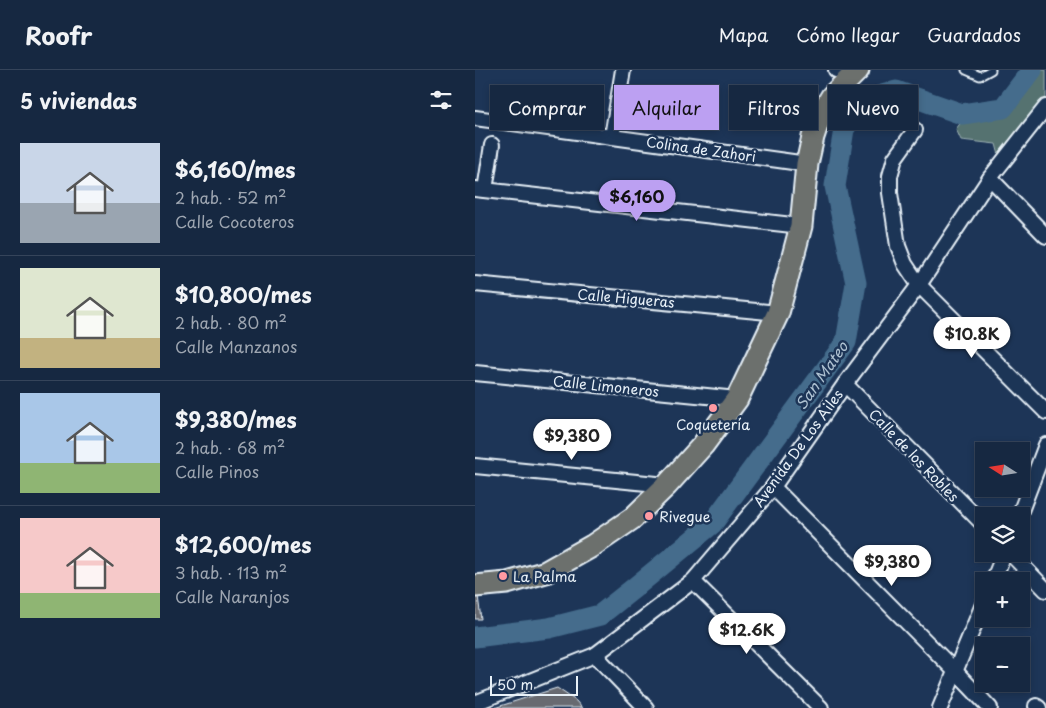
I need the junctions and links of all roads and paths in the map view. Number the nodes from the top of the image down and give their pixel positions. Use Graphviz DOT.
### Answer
graph roads {
  1 [pos="623,70"];
  2 [pos="966,70"];
  3 [pos="991,70"];
  4 [pos="849,71"];
  5 [pos="1046,107"];
  6 [pos="475,118"];
  7 [pos="915,130"];
  8 [pos="613,137"];
  9 [pos="492,145"];
  10 [pos="807,164"];
  11 [pos="990,178"];
  12 [pos="480,190"];
  13 [pos="801,226"];
  14 [pos="1046,236"];
  15 [pos="475,284"];
  16 [pos="919,285"];
  17 [pos="778,313"];
  18 [pos="475,374"];
  19 [pos="845,384"];
  20 [pos="737,399"];
  21 [pos="1046,412"];
  22 [pos="1046,445"];
  23 [pos="475,466"];
  24 [pos="667,484"];
  25 [pos="773,487"];
  26 [pos="1022,507"];
  27 [pos="975,516"];
  28 [pos="1019,562"];
  29 [pos="693,581"];
  30 [pos="475,586"];
  31 [pos="1046,590"];
  32 [pos="975,623"];
  33 [pos="595,655"];
  34 [pos="955,671"];
  35 [pos="475,703"];
  36 [pos="646,708"];
  37 [pos="821,708"];
  38 [pos="940,708"];
  39 [pos="990,708"];
  1 -- 8 [label="street"];
  2 -- 3 [label="lane"];
  4 -- 10 [label="main road"];
  5 -- 11 [label="street, Avenida De Los Ailes"];
  6 -- 8 [label="street, Colina de Zahori"];
  7 -- 16 [label="street"];
  8 -- 10 [label="street, Colina de Zahori"];
  9 -- 12 [label="street"];
  10 -- 13 [label="main road"];
  11 -- 14 [label="street"];
  11 -- 16 [label="street, Avenida De Los Ailes"];
  12 -- 13 [label="street"];
  13 -- 17 [label="main road"];
  15 -- 17 [label="street, Calle Higueras"];
  16 -- 19 [label="street, Avenida De Los Ailes"];
  16 -- 21 [label="street"];
  17 -- 20 [label="main road"];
  18 -- 20 [label="street, Calle Limoneros"];
  19 -- 25 [label="street, Avenida De Los Ailes"];
  19 -- 27 [label="street, Calle de los Robles"];
  20 -- 24 [label="main road"];
  22 -- 26 [label="street"];
  23 -- 24 [label="street"];
  24 -- 30 [label="main road"];
  25 -- 29 [label="street, Avenida De Los Ailes"];
  25 -- 34 [label="street"];
  28 -- 31 [label="street"];
  29 -- 33 [label="street, Avenida De Los Ailes"];
  29 -- 37 [label="street"];
  32 -- 34 [label="street"];
  33 -- 35 [label="street, Avenida De Los Ailes"];
  33 -- 36 [label="street"];
  34 -- 38 [label="street"];
  34 -- 39 [label="street"];
}
